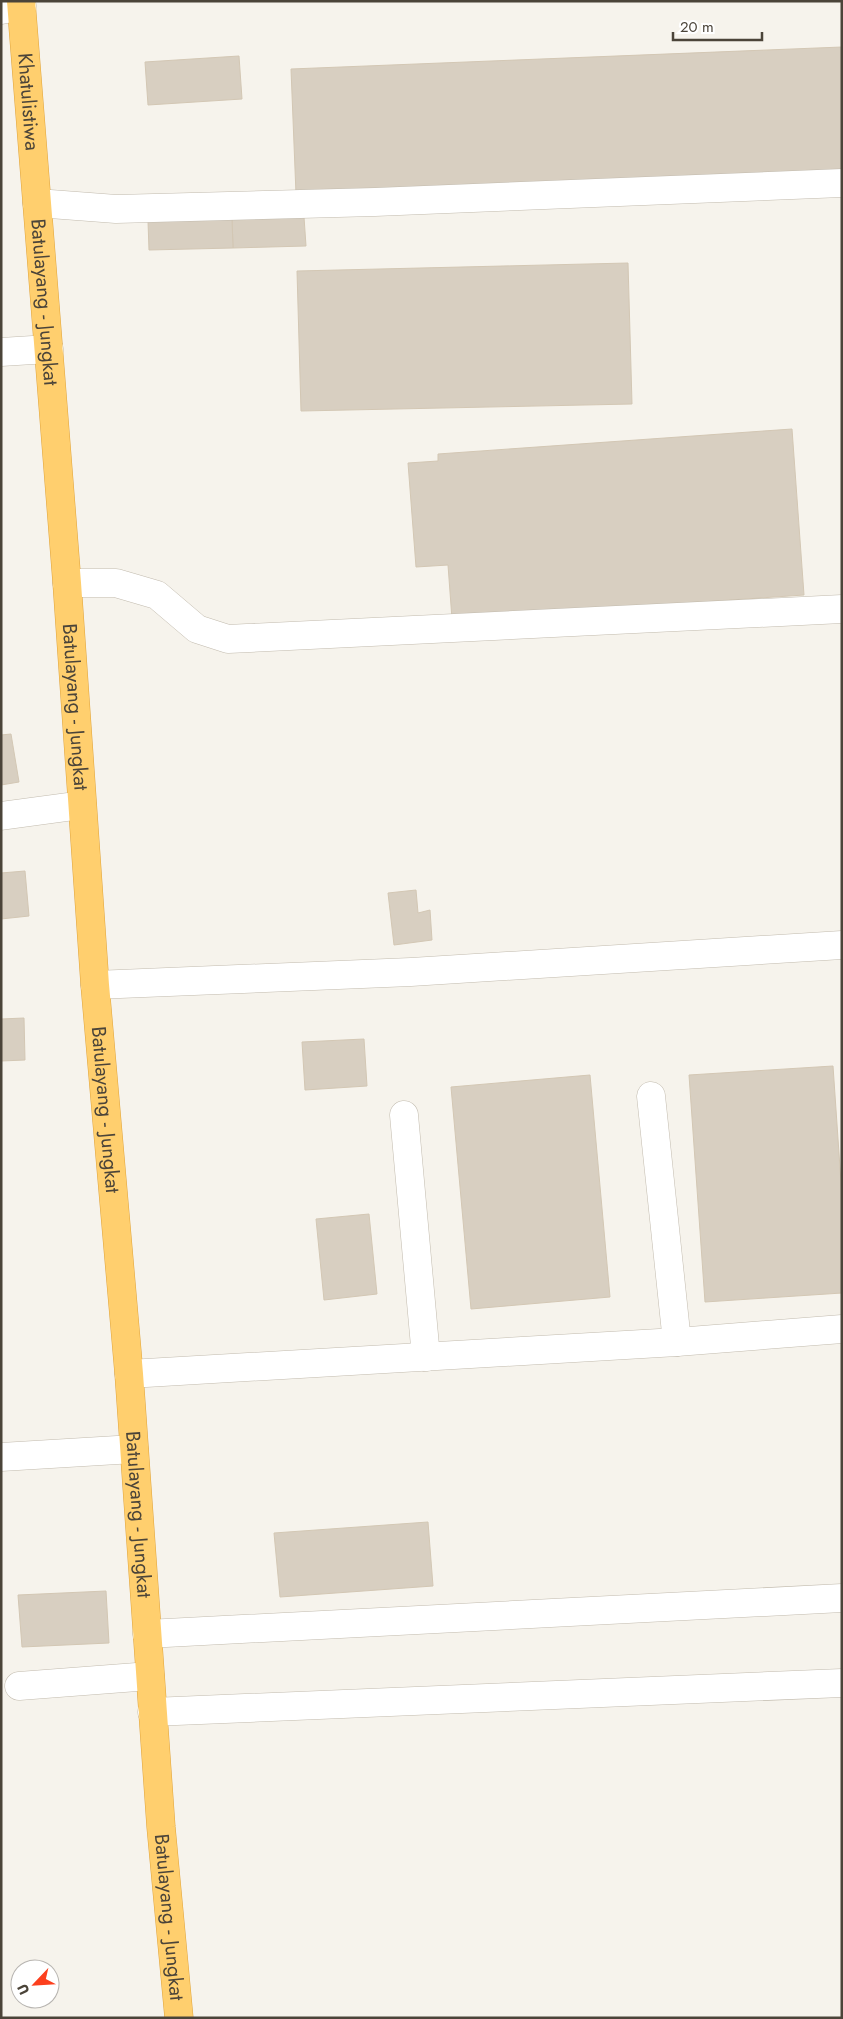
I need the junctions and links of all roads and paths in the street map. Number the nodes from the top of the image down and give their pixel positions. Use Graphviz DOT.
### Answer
graph roads {
  1 [pos="15,6"];
  2 [pos="842,183"];
  3 [pos="37,203"];
  4 [pos="49,349"];
  5 [pos="1,352"];
  6 [pos="67,583"];
  7 [pos="842,609"];
  8 [pos="82,805"];
  9 [pos="1,816"];
  10 [pos="842,945"];
  11 [pos="95,986"];
  12 [pos="652,1096"];
  13 [pos="404,1115"];
  14 [pos="842,1328"];
  15 [pos="677,1342"];
  16 [pos="426,1357"];
  17 [pos="129,1374"];
  18 [pos="134,1449"];
  19 [pos="1,1457"];
  20 [pos="842,1598"];
  21 [pos="148,1634"];
  22 [pos="150,1676"];
  23 [pos="842,1683"];
  24 [pos="19,1686"];
  25 [pos="152,1712"];
  26 [pos="179,2018"];
  1 -- 3 [label="highway, Khatulistiwa"];
  2 -- 3 [label="street"];
  3 -- 4 [label="highway, Batulayang - Jungkat"];
  4 -- 5 [label="street"];
  4 -- 6 [label="highway, Batulayang - Jungkat"];
  6 -- 7 [label="street"];
  6 -- 8 [label="highway, Batulayang - Jungkat"];
  8 -- 9 [label="street"];
  8 -- 11 [label="highway, Batulayang - Jungkat"];
  10 -- 11 [label="street"];
  11 -- 17 [label="highway, Batulayang - Jungkat"];
  12 -- 15 [label="street"];
  13 -- 16 [label="street"];
  14 -- 15 [label="street"];
  15 -- 16 [label="street"];
  16 -- 17 [label="street"];
  17 -- 18 [label="highway, Batulayang - Jungkat"];
  18 -- 19 [label="street"];
  18 -- 21 [label="highway, Batulayang - Jungkat"];
  20 -- 21 [label="street"];
  21 -- 22 [label="highway, Batulayang - Jungkat"];
  22 -- 24 [label="street"];
  22 -- 25 [label="highway, Batulayang - Jungkat"];
  23 -- 25 [label="street"];
  25 -- 26 [label="highway, Batulayang - Jungkat"];
}
